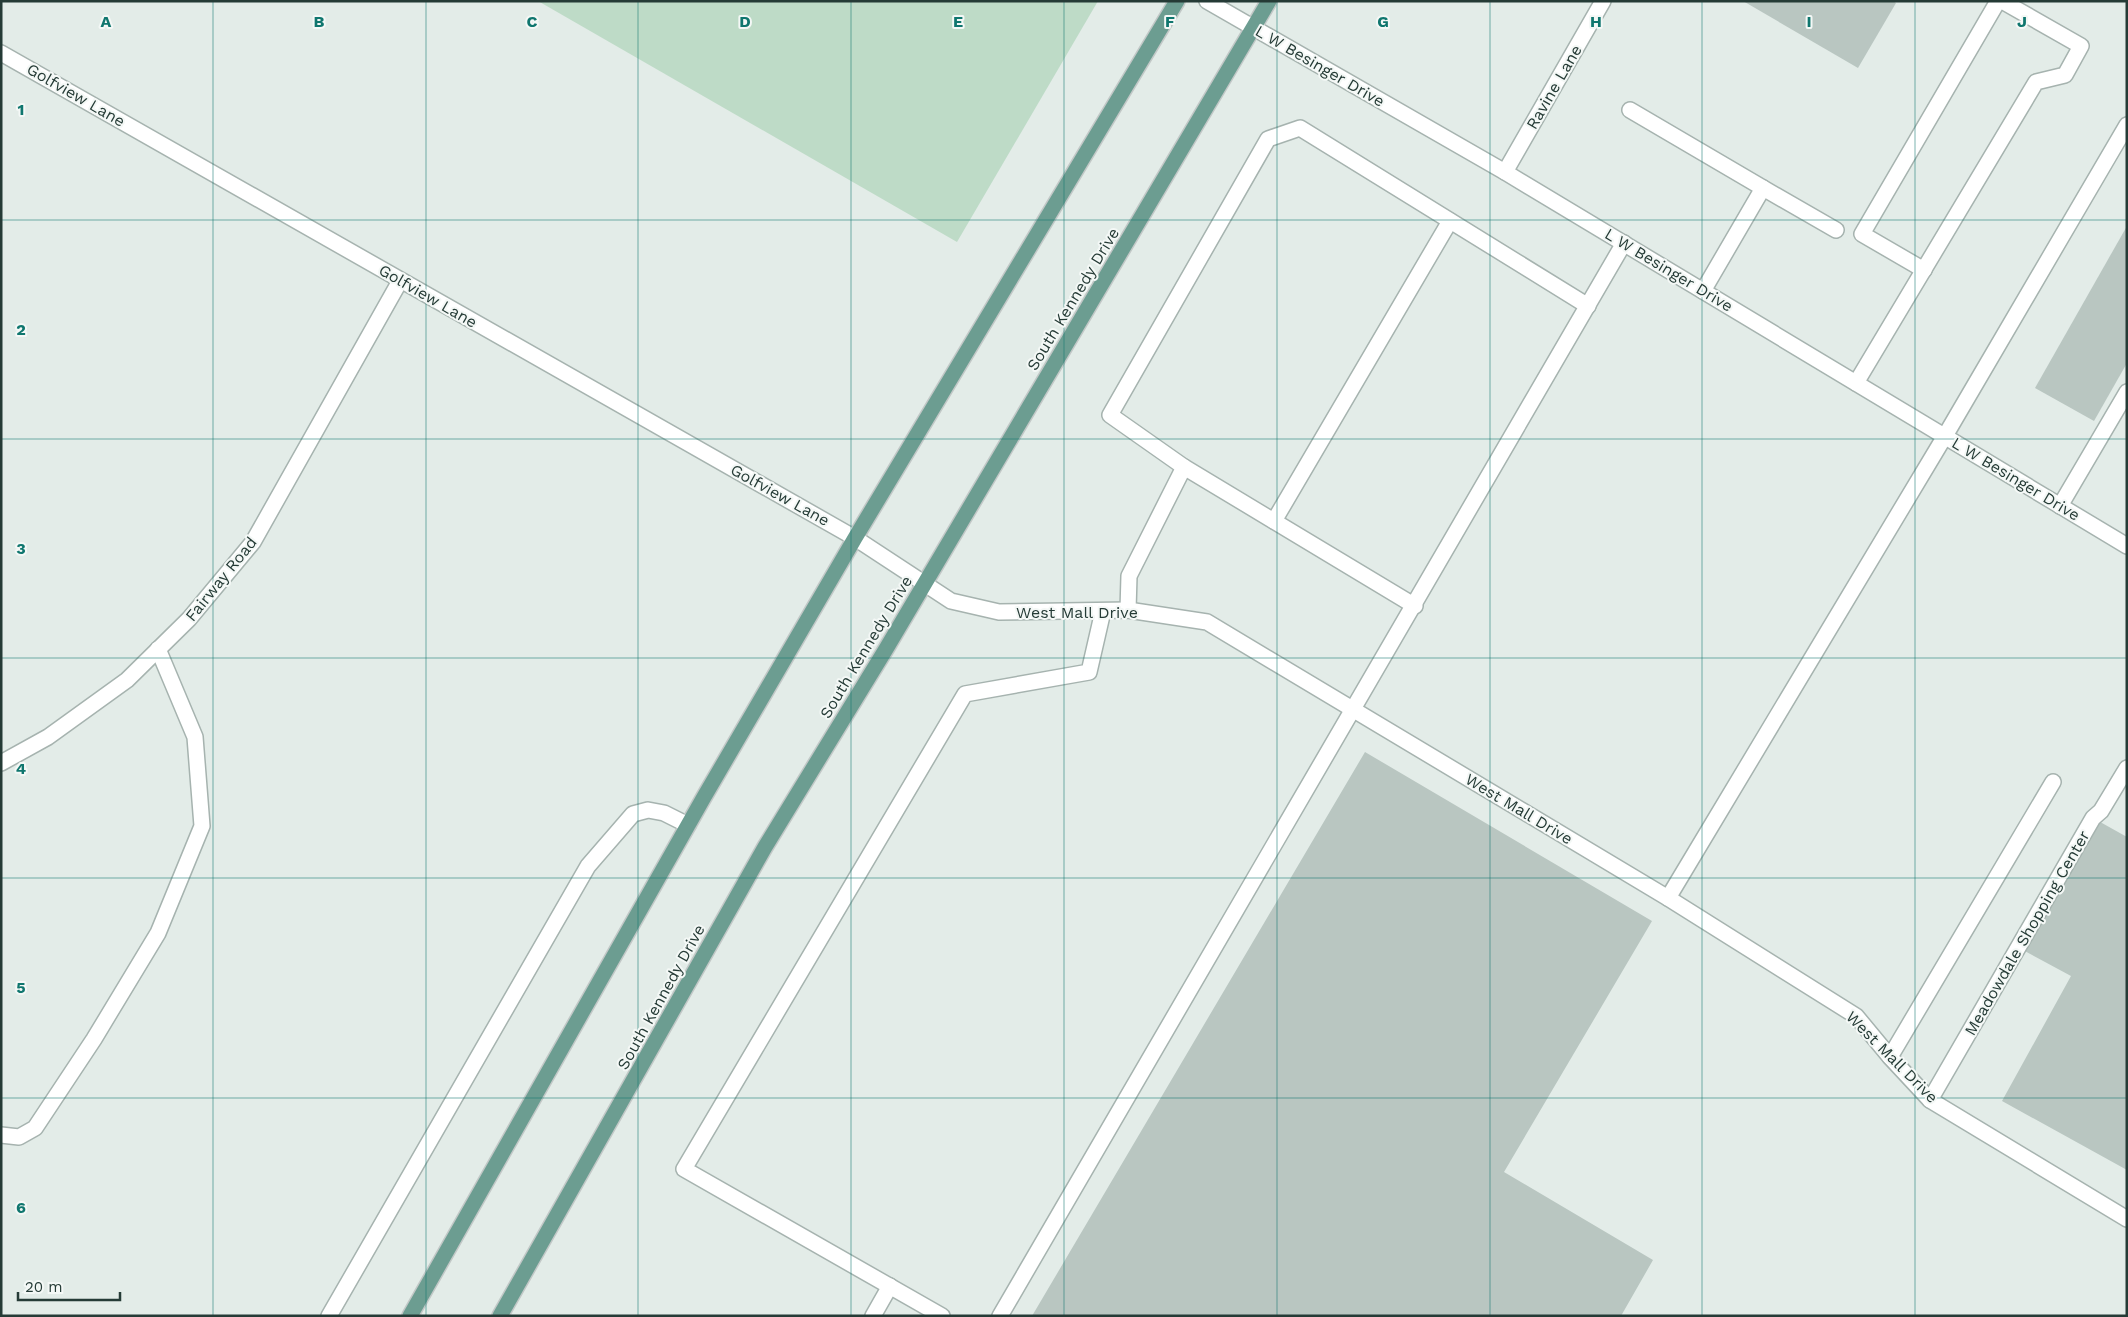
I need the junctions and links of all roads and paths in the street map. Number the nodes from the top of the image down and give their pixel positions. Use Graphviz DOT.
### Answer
graph roads {
  1 [pos="1178,1"];
  2 [pos="1207,1"];
  3 [pos="1269,1"];
  4 [pos="1604,1"];
  5 [pos="1998,1"];
  6 [pos="2002,1"];
  7 [pos="1254,28"];
  8 [pos="1,53"];
  9 [pos="1630,110"];
  10 [pos="2127,126"];
  11 [pos="1505,172"];
  12 [pos="1763,188"];
  13 [pos="1450,221"];
  14 [pos="1836,230"];
  15 [pos="1624,243"];
  16 [pos="1924,270"];
  17 [pos="400,281"];
  18 [pos="1703,291"];
  19 [pos="1588,306"];
  20 [pos="1856,383"];
  21 [pos="2127,392"];
  22 [pos="1945,436"];
  23 [pos="1184,467"];
  24 [pos="2060,506"];
  25 [pos="1274,521"];
  26 [pos="855,538"];
  27 [pos="2127,546"];
  28 [pos="925,584"];
  29 [pos="1415,606"];
  30 [pos="1103,610"];
  31 [pos="1128,610"];
  32 [pos="158,649"];
  33 [pos="1354,710"];
  34 [pos="1,763"];
  35 [pos="2127,768"];
  36 [pos="2053,782"];
  37 [pos="688,825"];
  38 [pos="1668,898"];
  39 [pos="1890,1057"];
  40 [pos="1930,1100"];
  41 [pos="1,1135"];
  42 [pos="2127,1219"];
  43 [pos="890,1286"];
  44 [pos="329,1316"];
  45 [pos="410,1316"];
  46 [pos="500,1316"];
  47 [pos="873,1316"];
  48 [pos="942,1316"];
  49 [pos="1000,1316"];
  1 -- 26 [label="main road"];
  2 -- 7 [label="street, L W Besinger Drive"];
  3 -- 7 [label="main road, South Kennedy Drive"];
  4 -- 11 [label="street, Ravine Lane"];
  5 -- 16 [label="street"];
  6 -- 16 [label="street"];
  7 -- 11 [label="street, L W Besinger Drive"];
  7 -- 28 [label="main road, South Kennedy Drive"];
  8 -- 17 [label="street, Golfview Lane"];
  9 -- 12 [label="street"];
  10 -- 22 [label="street"];
  11 -- 15 [label="street, L W Besinger Drive"];
  12 -- 14 [label="street"];
  12 -- 18 [label="street"];
  13 -- 19 [label="street"];
  13 -- 23 [label="street"];
  13 -- 25 [label="street"];
  15 -- 18 [label="street, L W Besinger Drive"];
  15 -- 19 [label="street"];
  16 -- 20 [label="street"];
  17 -- 26 [label="street, Golfview Lane"];
  17 -- 32 [label="street, Fairway Road"];
  18 -- 20 [label="street, L W Besinger Drive"];
  19 -- 29 [label="street"];
  20 -- 22 [label="street, L W Besinger Drive"];
  21 -- 24 [label="street"];
  22 -- 24 [label="street, L W Besinger Drive"];
  22 -- 38 [label="street"];
  23 -- 25 [label="street"];
  23 -- 31 [label="street"];
  24 -- 27 [label="street, L W Besinger Drive"];
  25 -- 29 [label="street"];
  26 -- 28 [label="street, West Mall Drive"];
  26 -- 37 [label="main road"];
  28 -- 30 [label="street, West Mall Drive"];
  28 -- 46 [label="main road, South Kennedy Drive"];
  29 -- 33 [label="street"];
  30 -- 31 [label="street, West Mall Drive"];
  30 -- 43 [label="street"];
  31 -- 33 [label="street, West Mall Drive"];
  32 -- 34 [label="street, Fairway Road"];
  32 -- 41 [label="street"];
  33 -- 38 [label="street, West Mall Drive"];
  33 -- 49 [label="street"];
  35 -- 40 [label="street, Meadowdale Shopping Center"];
  36 -- 39 [label="street"];
  37 -- 44 [label="street"];
  37 -- 45 [label="main road"];
  38 -- 39 [label="street, West Mall Drive"];
  39 -- 40 [label="street, West Mall Drive"];
  40 -- 42 [label="street, West Mall Drive"];
  43 -- 47 [label="street"];
  43 -- 48 [label="street"];
}
